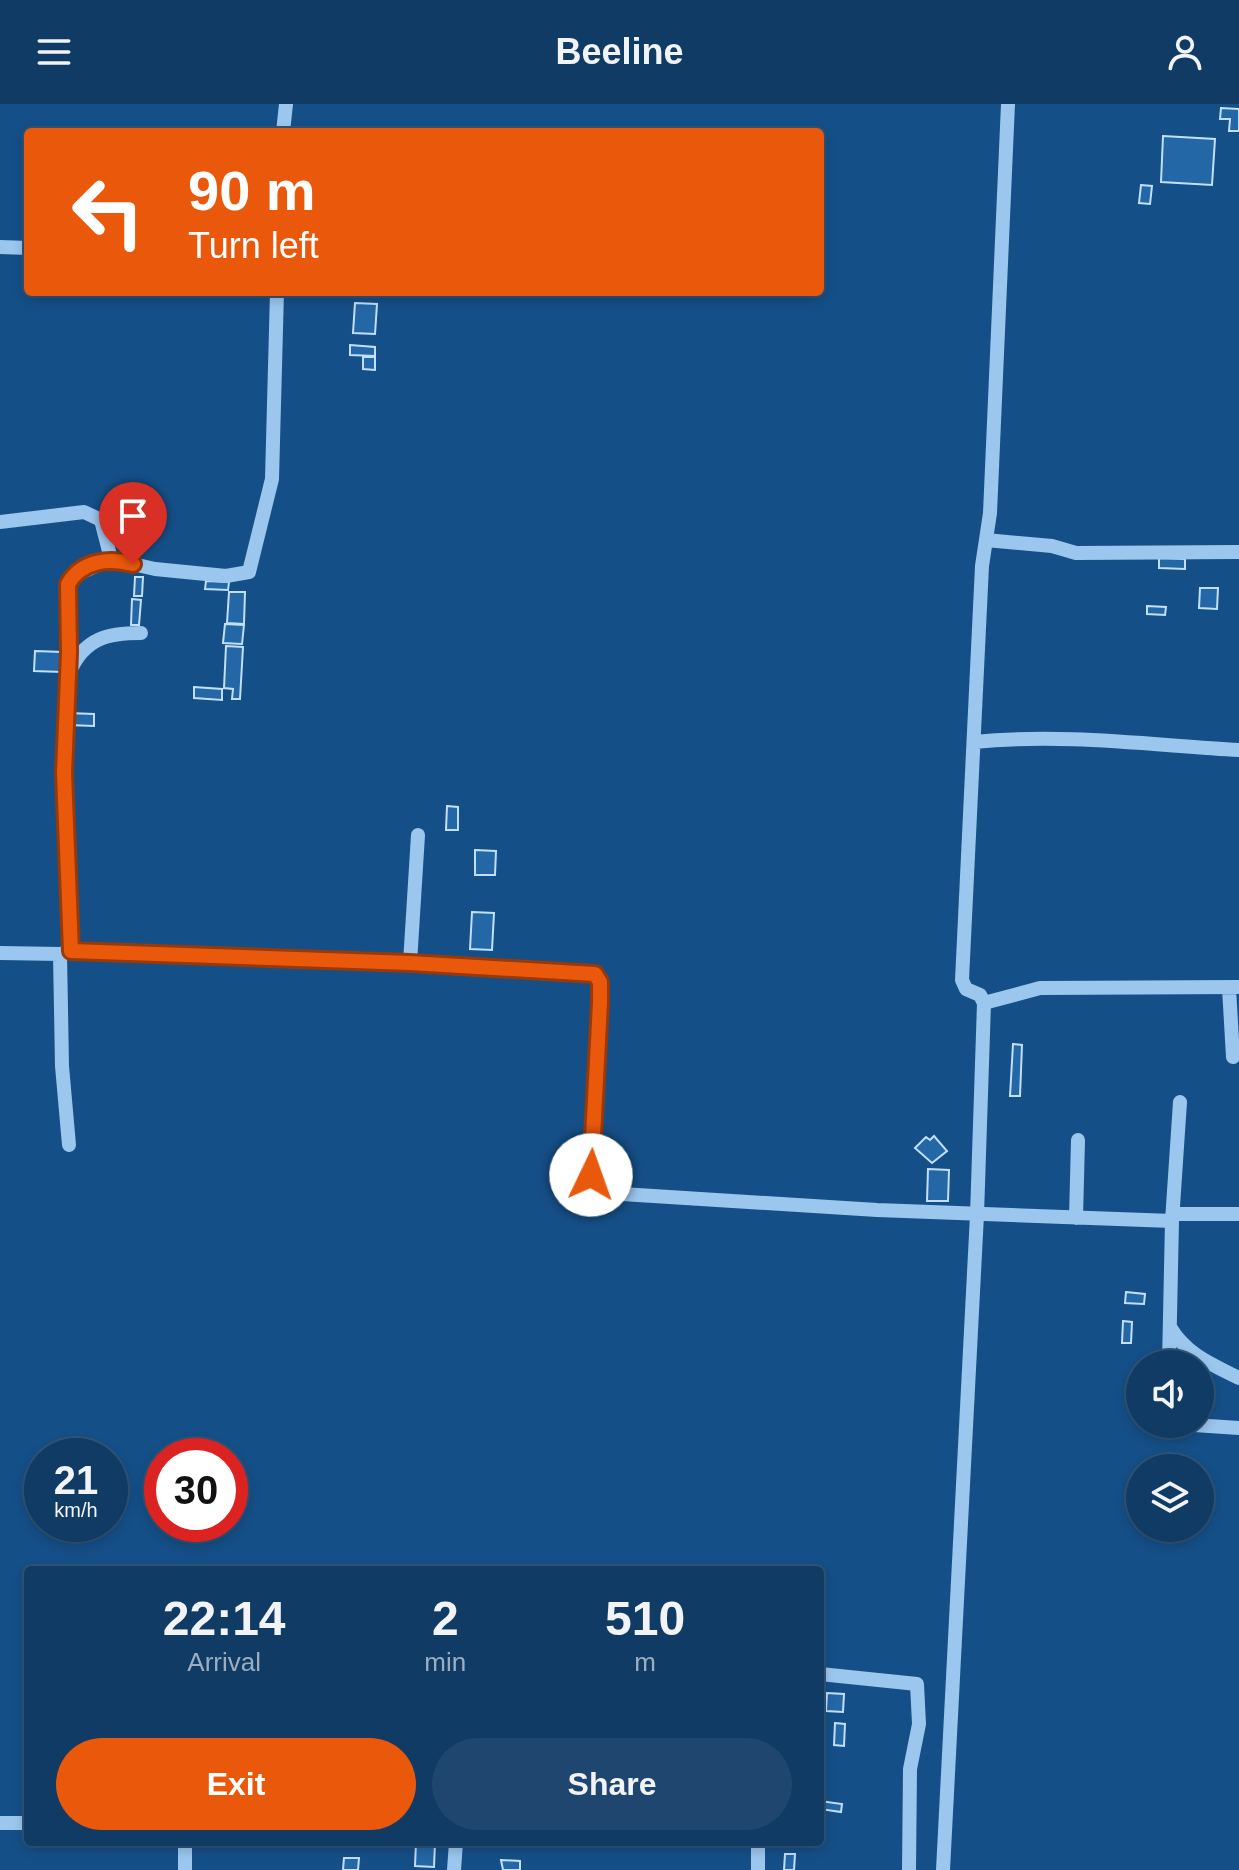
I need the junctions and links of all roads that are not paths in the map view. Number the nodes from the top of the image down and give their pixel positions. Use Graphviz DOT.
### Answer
graph roads {
  1 [pos="286,104"];
  2 [pos="1008,104"];
  3 [pos="283,128"];
  4 [pos="0,247"];
  5 [pos="24,248"];
  6 [pos="277,296"];
  7 [pos="0,522"];
  8 [pos="986,540"];
  9 [pos="1239,552"];
  10 [pos="111,559"];
  11 [pos="141,633"];
  12 [pos="67,678"];
  13 [pos="974,742"];
  14 [pos="1239,750"];
  15 [pos="418,835"];
  16 [pos="0,953"];
  17 [pos="66,953"];
  18 [pos="410,963"];
  19 [pos="1234,987"];
  20 [pos="977,996"];
  21 [pos="1233,1057"];
  22 [pos="1180,1102"];
  23 [pos="1078,1140"];
  24 [pos="69,1145"];
  25 [pos="1239,1214"];
  26 [pos="977,1215"];
  27 [pos="1076,1218"];
  28 [pos="1172,1218"];
  29 [pos="1170,1326"];
  30 [pos="1169,1350"];
  31 [pos="1239,1378"];
  32 [pos="1214,1426"];
  33 [pos="1239,1428"];
  34 [pos="824,1674"];
  35 [pos="0,1823"];
  36 [pos="24,1823"];
  37 [pos="185,1846"];
  38 [pos="456,1846"];
  39 [pos="758,1846"];
  40 [pos="185,1870"];
  41 [pos="454,1870"];
  42 [pos="758,1870"];
  43 [pos="909,1870"];
  44 [pos="943,1870"];
  1 -- 3 [label="street"];
  2 -- 8 [label="street"];
  4 -- 5 [label="street"];
  6 -- 10 [label="street"];
  7 -- 10 [label="street"];
  8 -- 9 [label="street"];
  8 -- 13 [label="street"];
  10 -- 12 [label="street"];
  11 -- 12 [label="street"];
  12 -- 17 [label="street"];
  13 -- 14 [label="street"];
  13 -- 20 [label="street"];
  15 -- 18 [label="street"];
  16 -- 17 [label="street"];
  17 -- 18 [label="street"];
  17 -- 24 [label="street"];
  18 -- 26 [label="street"];
  19 -- 20 [label="street"];
  19 -- 21 [label="street"];
  20 -- 26 [label="street"];
  22 -- 28 [label="street"];
  23 -- 27 [label="street"];
  25 -- 28 [label="street"];
  26 -- 27 [label="street"];
  26 -- 44 [label="street"];
  27 -- 28 [label="street"];
  28 -- 29 [label="street"];
  29 -- 30 [label="street"];
  29 -- 31 [label="street"];
  32 -- 33 [label="street"];
  34 -- 43 [label="street"];
  35 -- 36 [label="street"];
  37 -- 40 [label="street"];
  38 -- 41 [label="street"];
  39 -- 42 [label="street"];
}
